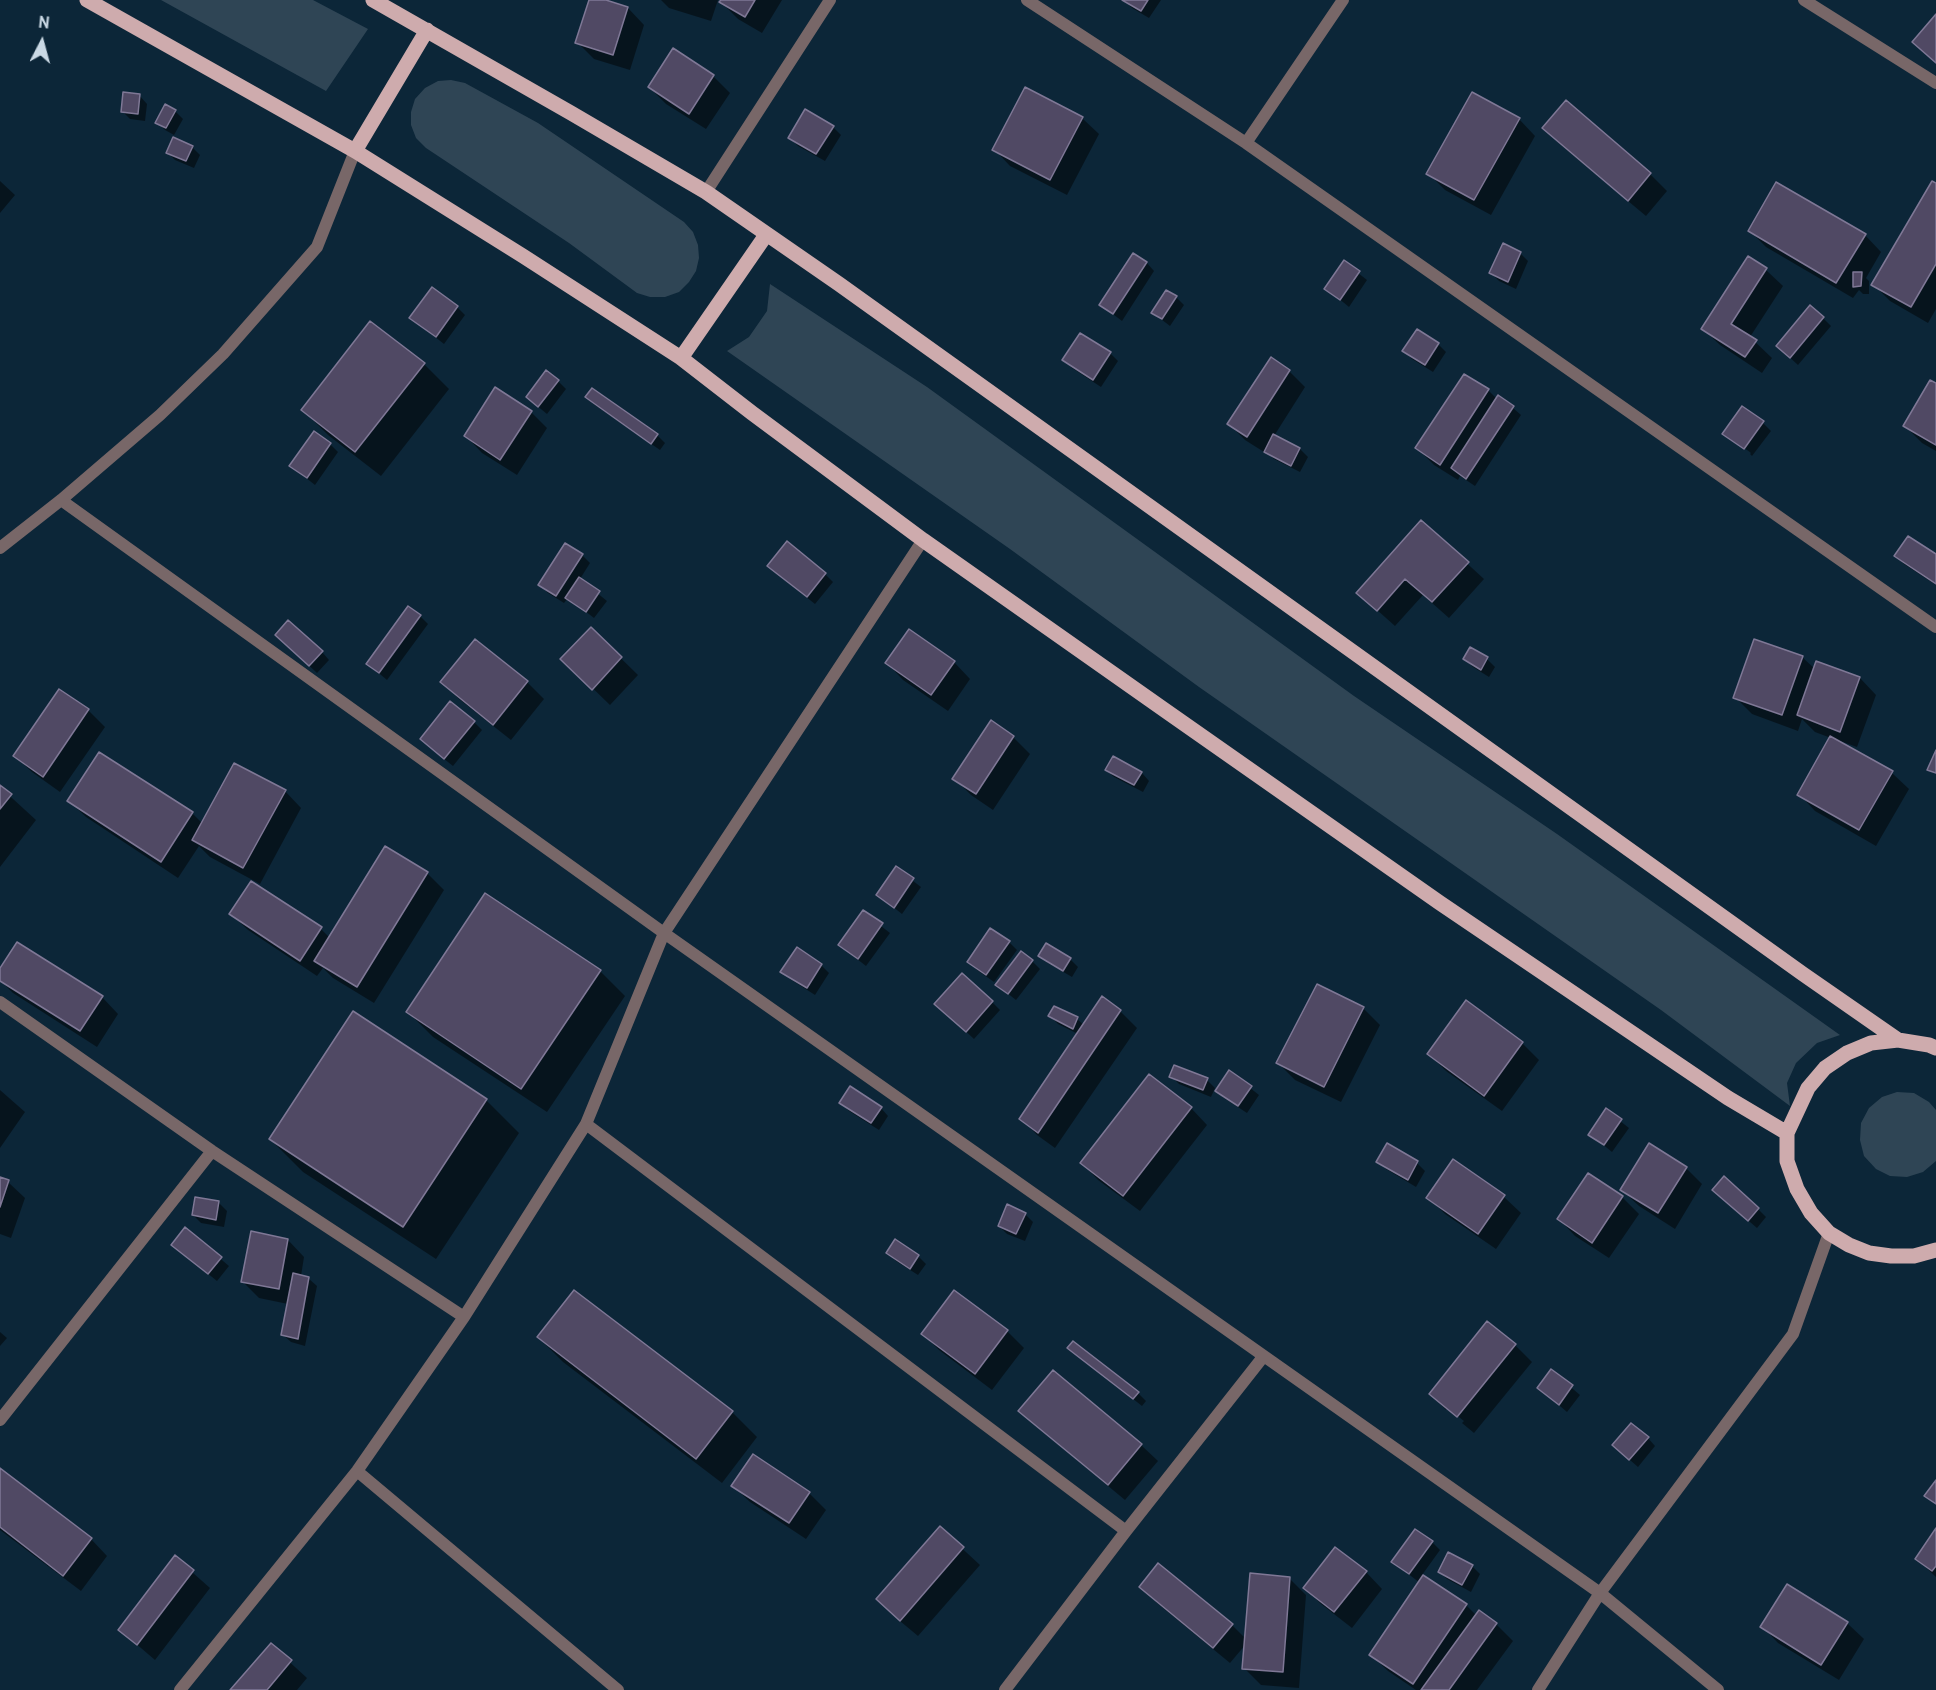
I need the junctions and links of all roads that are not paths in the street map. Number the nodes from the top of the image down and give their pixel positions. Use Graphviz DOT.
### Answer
graph roads {
  1 [pos="87,0"];
  2 [pos="373,0"];
  3 [pos="830,0"];
  4 [pos="1026,0"];
  5 [pos="1343,0"];
  6 [pos="1804,0"];
  7 [pos="427,30"];
  8 [pos="1936,83"];
  9 [pos="1246,143"];
  10 [pos="355,151"];
  11 [pos="706,192"];
  12 [pos="766,235"];
  13 [pos="681,358"];
  14 [pos="61,500"];
  15 [pos="923,540"];
  16 [pos="0,548"];
  17 [pos="1936,627"];
  18 [pos="664,933"];
  19 [pos="0,1002"];
  20 [pos="1898,1040"];
  21 [pos="1936,1048"];
  22 [pos="586,1124"];
  23 [pos="1787,1132"];
  24 [pos="212,1151"];
  25 [pos="1829,1233"];
  26 [pos="1936,1250"];
  27 [pos="464,1317"];
  28 [pos="1263,1358"];
  29 [pos="0,1420"];
  30 [pos="357,1471"];
  31 [pos="1126,1531"];
  32 [pos="1600,1593"];
  33 [pos="180,1690"];
  34 [pos="618,1690"];
  35 [pos="1005,1690"];
  36 [pos="1538,1690"];
  37 [pos="1718,1690"];
  1 -- 10 [label="main road"];
  2 -- 7 [label="main road"];
  3 -- 11 [label="street"];
  4 -- 9 [label="street"];
  5 -- 9 [label="street"];
  6 -- 8 [label="street"];
  7 -- 10 [label="main road"];
  7 -- 11 [label="main road"];
  9 -- 17 [label="street"];
  10 -- 13 [label="main road"];
  10 -- 14 [label="street"];
  11 -- 12 [label="main road"];
  12 -- 13 [label="main road"];
  12 -- 20 [label="main road"];
  13 -- 15 [label="main road"];
  14 -- 16 [label="street"];
  14 -- 18 [label="street"];
  15 -- 18 [label="street"];
  15 -- 23 [label="main road"];
  18 -- 22 [label="street"];
  18 -- 28 [label="street"];
  19 -- 24 [label="street"];
  20 -- 21 [label="main road"];
  20 -- 23 [label="main road"];
  22 -- 27 [label="street"];
  22 -- 31 [label="street"];
  23 -- 25 [label="main road"];
  24 -- 27 [label="street"];
  24 -- 29 [label="street"];
  25 -- 26 [label="main road"];
  25 -- 32 [label="street"];
  27 -- 30 [label="street"];
  28 -- 31 [label="street"];
  28 -- 32 [label="street"];
  30 -- 33 [label="street"];
  30 -- 34 [label="street"];
  31 -- 35 [label="street"];
  32 -- 36 [label="street"];
  32 -- 37 [label="street"];
}
